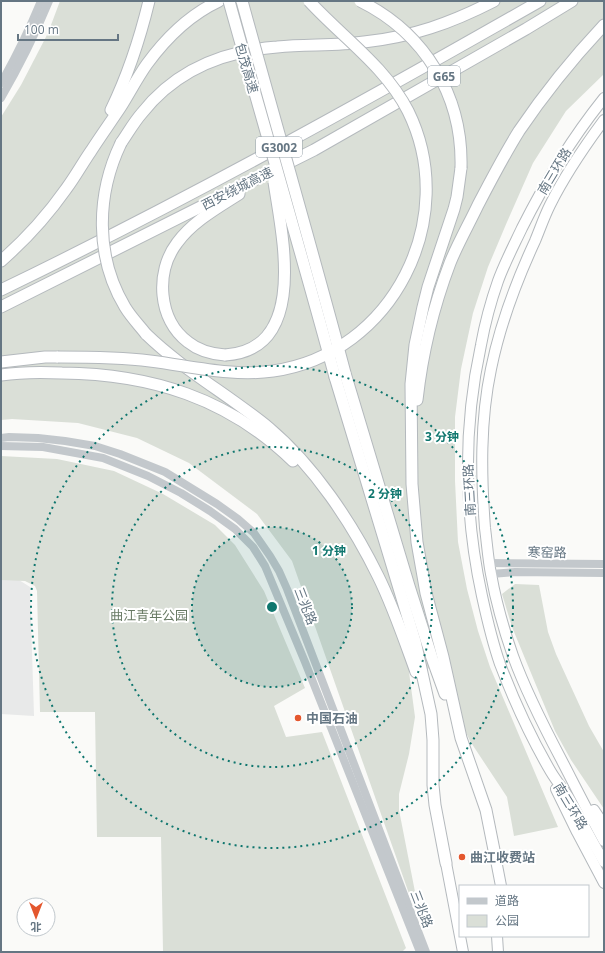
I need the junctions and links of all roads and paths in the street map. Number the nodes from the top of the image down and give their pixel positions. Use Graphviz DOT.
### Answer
graph roads {
  1 [pos="41,1"];
  2 [pos="49,1"];
  3 [pos="149,1"];
  4 [pos="219,1"];
  5 [pos="228,1"];
  6 [pos="242,1"];
  7 [pos="309,1"];
  8 [pos="360,1"];
  9 [pos="494,1"];
  10 [pos="540,1"];
  11 [pos="572,1"];
  12 [pos="604,26"];
  13 [pos="1,82"];
  14 [pos="1,98"];
  15 [pos="604,98"];
  16 [pos="604,120"];
  17 [pos="266,136"];
  18 [pos="90,151"];
  19 [pos="297,158"];
  20 [pos="1,261"];
  21 [pos="1,290"];
  22 [pos="1,307"];
  23 [pos="1,362"];
  24 [pos="1,374"];
  25 [pos="340,375"];
  26 [pos="1,438"];
  27 [pos="412,443"];
  28 [pos="1,446"];
  29 [pos="354,531"];
  30 [pos="489,563"];
  31 [pos="604,564"];
  32 [pos="604,573"];
  33 [pos="491,574"];
  34 [pos="431,714"];
  35 [pos="461,738"];
  36 [pos="566,769"];
  37 [pos="552,774"];
  38 [pos="604,825"];
  39 [pos="600,842"];
  40 [pos="495,855"];
  41 [pos="604,862"];
  42 [pos="446,863"];
  43 [pos="604,883"];
  44 [pos="501,885"];
  45 [pos="459,935"];
  46 [pos="459,937"];
  47 [pos="497,937"];
  48 [pos="420,952"];
  49 [pos="426,952"];
  50 [pos="462,952"];
  51 [pos="498,952"];
  1 -- 13 [label="street"];
  2 -- 14 [label="street"];
  3 -- 18 [label="highway"];
  4 -- 18 [label="highway"];
  5 -- 17 [label="highway, 包茂高速 / G65, bridge"];
  6 -- 25 [label="highway, bridge"];
  7 -- 23 [label="highway, bridge"];
  8 -- 27 [label="highway, bridge"];
  9 -- 29 [label="highway, bridge"];
  10 -- 21 [label="highway, 西安绕城高速 / G3002"];
  11 -- 19 [label="highway, 西安绕城高速 / G65"];
  12 -- 27 [label="highway"];
  15 -- 37 [label="highway, 南三环路"];
  16 -- 30 [label="highway, 南三环路"];
  17 -- 19 [label="highway, G65, bridge"];
  17 -- 25 [label="highway, bridge"];
  18 -- 20 [label="highway"];
  19 -- 22 [label="highway, 西安绕城高速 / G3002"];
  24 -- 29 [label="highway"];
  25 -- 34 [label="highway"];
  25 -- 35 [label="highway"];
  26 -- 49 [label="street, 三兆路"];
  27 -- 35 [label="highway"];
  28 -- 48 [label="street, 三兆路"];
  29 -- 34 [label="highway"];
  30 -- 31 [label="street, 寒窑路"];
  30 -- 33 [label="highway, 南三环路"];
  32 -- 33 [label="street, 寒窑路"];
  33 -- 36 [label="highway, 南三环路"];
  34 -- 42 [label="highway"];
  35 -- 40 [label="highway"];
  36 -- 38 [label="highway"];
  36 -- 39 [label="highway, 南三环路"];
  37 -- 39 [label="highway, 南三环路"];
  37 -- 43 [label="highway"];
  39 -- 41 [label="highway, 南三环路"];
  40 -- 44 [label="highway"];
  42 -- 45 [label="highway"];
  46 -- 50 [label="highway"];
  47 -- 51 [label="highway"];
}
